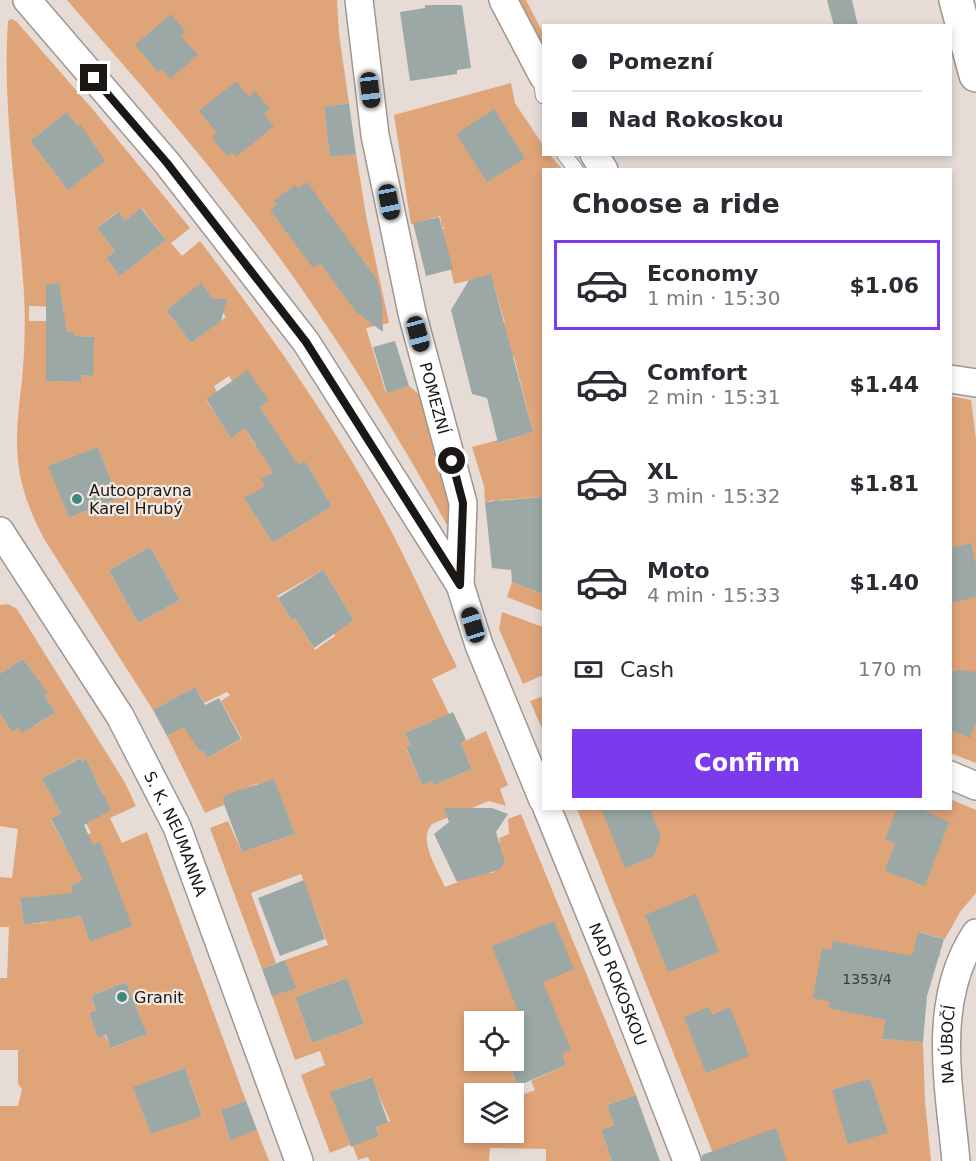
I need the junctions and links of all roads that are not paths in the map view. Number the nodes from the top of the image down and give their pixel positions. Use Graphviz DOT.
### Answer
graph roads {
  1 [pos="27,0"];
  2 [pos="359,0"];
  3 [pos="503,0"];
  4 [pos="956,0"];
  5 [pos="976,75"];
  6 [pos="542,80"];
  7 [pos="952,379"];
  8 [pos="976,383"];
  9 [pos="0,531"];
  10 [pos="460,585"];
  11 [pos="952,777"];
  12 [pos="976,786"];
  13 [pos="542,798"];
  14 [pos="548,810"];
  15 [pos="976,933"];
  16 [pos="299,1161"];
  17 [pos="687,1161"];
  18 [pos="956,1161"];
  1 -- 10 [label="street"];
  2 -- 10 [label="street, POMEZNÍ"];
  3 -- 6 [label="street"];
  4 -- 5 [label="main road"];
  7 -- 8 [label="street"];
  9 -- 16 [label="street, S. K. NEUMANNA"];
  10 -- 13 [label="street"];
  11 -- 12 [label="street"];
  14 -- 17 [label="street, NAD ROKOSKOU"];
  15 -- 18 [label="street, NA ÚBOČÍ"];
}
